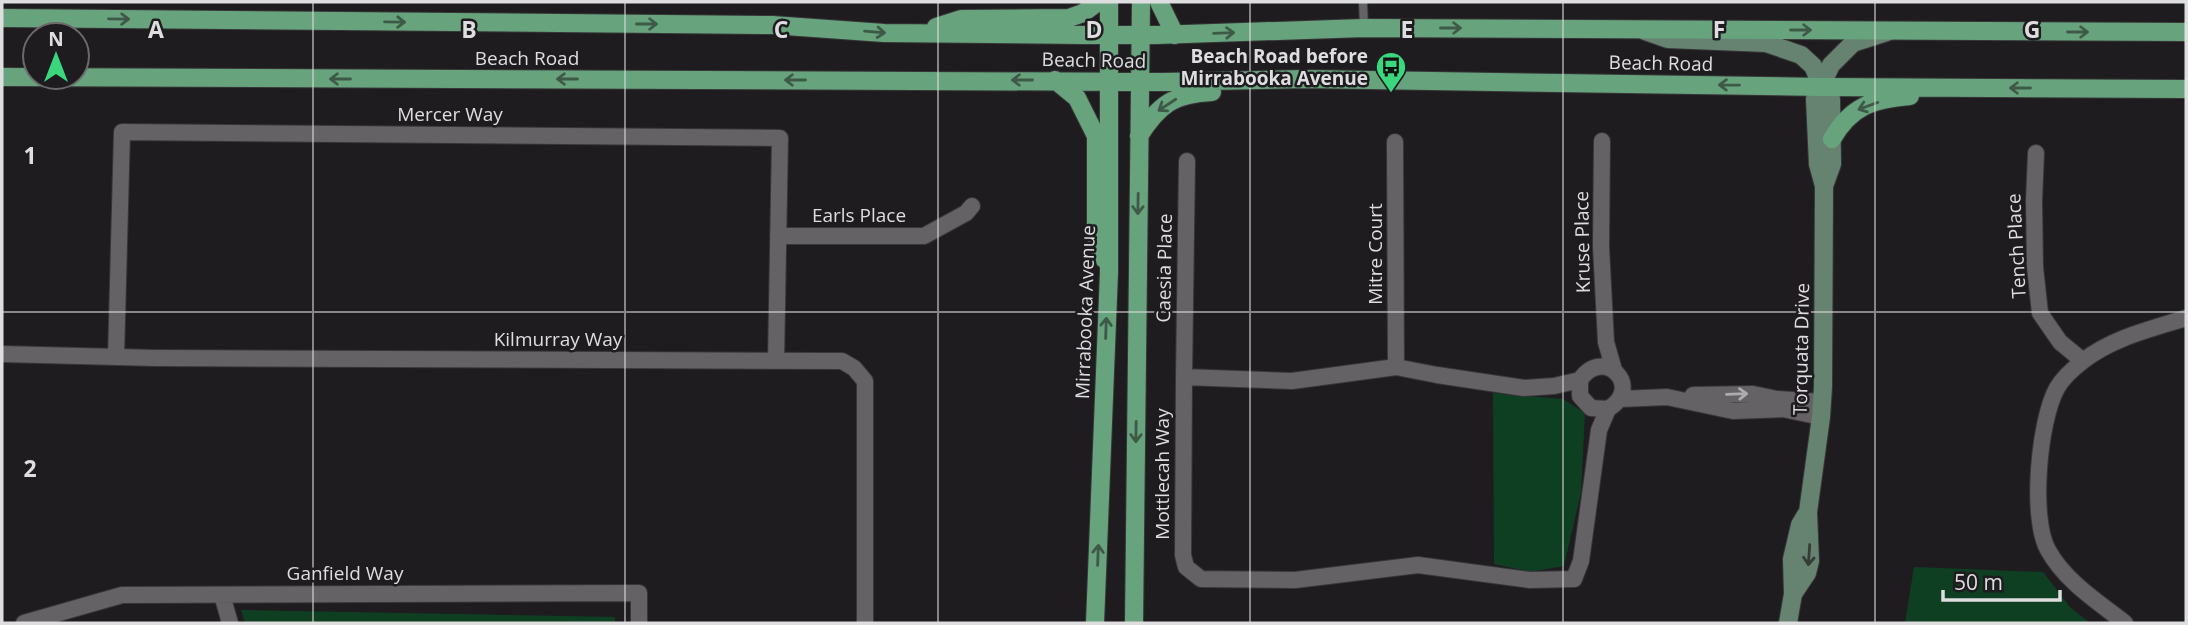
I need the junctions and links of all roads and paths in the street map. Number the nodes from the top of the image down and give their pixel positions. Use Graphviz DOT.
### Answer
graph roads {
  1 [pos="1098,2"];
  2 [pos="1109,2"];
  3 [pos="1141,2"];
  4 [pos="1159,2"];
  5 [pos="1363,2"];
  6 [pos="2,18"];
  7 [pos="1364,28"];
  8 [pos="1639,29"];
  9 [pos="1892,31"];
  10 [pos="919,32"];
  11 [pos="2186,32"];
  12 [pos="1110,34"];
  13 [pos="1141,35"];
  14 [pos="1175,35"];
  15 [pos="2,77"];
  16 [pos="1305,79"];
  17 [pos="1055,80"];
  18 [pos="1109,81"];
  19 [pos="1139,81"];
  20 [pos="1822,87"];
  21 [pos="1983,88"];
  22 [pos="2186,89"];
  23 [pos="1139,136"];
  24 [pos="1832,139"];
  25 [pos="1602,141"];
  26 [pos="1395,142"];
  27 [pos="2035,153"];
  28 [pos="1187,161"];
  29 [pos="1824,186"];
  30 [pos="972,206"];
  31 [pos="778,236"];
  32 [pos="1109,272"];
  33 [pos="2186,318"];
  34 [pos="1606,342"];
  35 [pos="2,354"];
  36 [pos="116,357"];
  37 [pos="776,361"];
  38 [pos="2083,361"];
  39 [pos="1396,367"];
  40 [pos="1593,368"];
  41 [pos="1618,375"];
  42 [pos="1184,376"];
  43 [pos="1580,380"];
  44 [pos="1554,386"];
  45 [pos="1586,402"];
  46 [pos="1614,404"];
  47 [pos="1821,410"];
  48 [pos="1600,430"];
  49 [pos="222,595"];
  50 [pos="24,623"];
  51 [pos="230,623"];
  52 [pos="639,623"];
  53 [pos="864,623"];
  54 [pos="1095,623"];
  55 [pos="1134,623"];
  56 [pos="1788,623"];
  57 [pos="2126,623"];
  1 -- 10 [label="main road"];
  2 -- 12 [label="main road, Mirrabooka Avenue"];
  3 -- 13 [label="main road"];
  4 -- 14 [label="main road"];
  5 -- 7 [label="lane"];
  6 -- 10 [label="main road, Beach Road, one-way"];
  7 -- 8 [label="main road, Beach Road, one-way"];
  14 -- 7 [label="main road, Beach Road, one-way"];
  8 -- 9 [label="main road, Beach Road, one-way"];
  8 -- 20 [label="street, Torquata Drive"];
  9 -- 11 [label="main road, Beach Road, one-way"];
  9 -- 20 [label="street, Torquata Drive"];
  10 -- 12 [label="main road, Beach Road"];
  12 -- 13 [label="main road, Beach Road"];
  12 -- 18 [label="main road, Mirrabooka Avenue"];
  13 -- 14 [label="main road, Beach Road"];
  13 -- 19 [label="main road"];
  17 -- 15 [label="main road, Beach Road, one-way"];
  16 -- 19 [label="main road, Beach Road"];
  20 -- 16 [label="main road, Beach Road, one-way"];
  16 -- 23 [label="main road, one-way"];
  17 -- 18 [label="main road, Beach Road"];
  17 -- 32 [label="main road"];
  18 -- 19 [label="main road, Beach Road"];
  18 -- 32 [label="main road, Mirrabooka Avenue"];
  19 -- 23 [label="main road"];
  20 -- 21 [label="main road, Beach Road"];
  20 -- 24 [label="street, Torquata Drive"];
  20 -- 29 [label="street, Torquata Drive"];
  22 -- 21 [label="main road, Beach Road, one-way"];
  21 -- 24 [label="main road, one-way"];
  23 -- 55 [label="main road, one-way"];
  24 -- 29 [label="street, Torquata Drive"];
  25 -- 34 [label="street, Kruse Place"];
  26 -- 39 [label="street, Mitre Court"];
  27 -- 38 [label="street, Tench Place"];
  28 -- 42 [label="street, Caesia Place"];
  29 -- 47 [label="street, Torquata Drive"];
  30 -- 31 [label="street, Earls Place"];
  31 -- 36 [label="street, Mercer Way"];
  31 -- 37 [label="street, Mercer Way"];
  54 -- 32 [label="main road, Mirrabooka Avenue, one-way"];
  33 -- 38 [label="street"];
  34 -- 40 [label="street, Kruse Place"];
  34 -- 41 [label="street, Kruse Place"];
  35 -- 36 [label="street, Kilmurray Way"];
  36 -- 37 [label="street, Kilmurray Way"];
  37 -- 53 [label="street, Kilmurray Way"];
  38 -- 57 [label="street"];
  39 -- 42 [label="street"];
  39 -- 44 [label="street"];
  40 -- 41 [label="street"];
  40 -- 43 [label="street"];
  41 -- 46 [label="street, Mottlecah Way"];
  41 -- 47 [label="street, one-way"];
  42 -- 48 [label="street, Mottlecah Way"];
  43 -- 44 [label="street"];
  43 -- 45 [label="street"];
  44 -- 45 [label="street"];
  45 -- 46 [label="street"];
  45 -- 48 [label="street"];
  46 -- 47 [label="street"];
  46 -- 48 [label="street, Mottlecah Way"];
  47 -- 56 [label="street, Torquata Drive"];
  49 -- 50 [label="street, Ganfield Way"];
  49 -- 51 [label="street"];
  49 -- 52 [label="street, Ganfield Way"];
}
